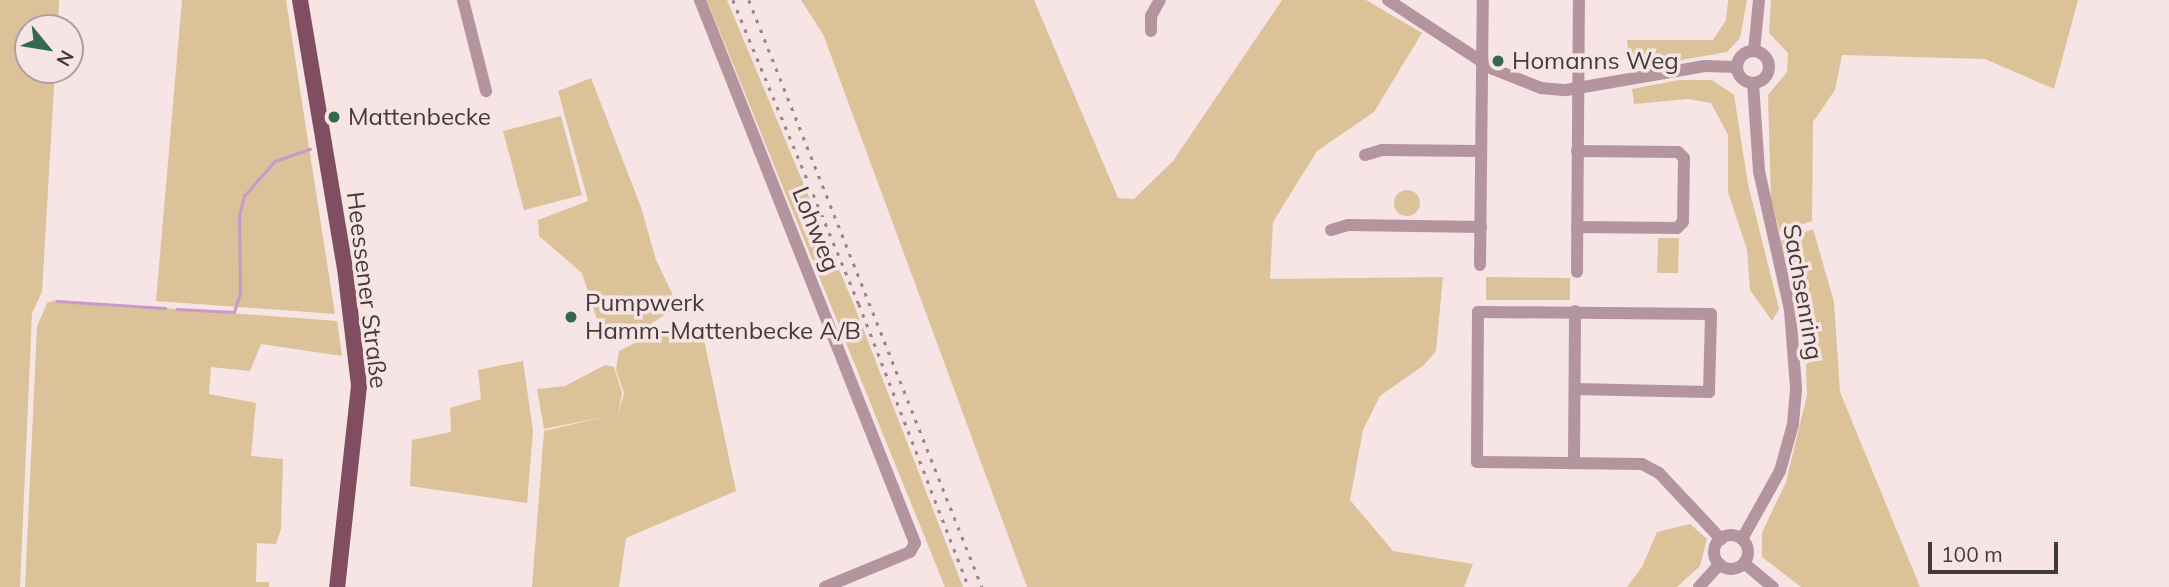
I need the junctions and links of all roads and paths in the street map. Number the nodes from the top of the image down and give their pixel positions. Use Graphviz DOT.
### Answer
graph roads {
  1 [pos="300,0"];
  2 [pos="463,0"];
  3 [pos="700,0"];
  4 [pos="1160,0"];
  5 [pos="1388,0"];
  6 [pos="1483,0"];
  7 [pos="1579,0"];
  8 [pos="1759,0"];
  9 [pos="1151,31"];
  10 [pos="1754,51"];
  11 [pos="1482,60"];
  12 [pos="1737,67"];
  13 [pos="1753,83"];
  14 [pos="1578,87"];
  15 [pos="486,91"];
  16 [pos="1481,151"];
  17 [pos="1577,151"];
  18 [pos="1365,155"];
  19 [pos="1480,227"];
  20 [pos="1577,227"];
  21 [pos="1331,230"];
  22 [pos="1480,265"];
  23 [pos="1577,272"];
  24 [pos="1575,311"];
  25 [pos="1575,389"];
  26 [pos="1574,462"];
  27 [pos="1721,539"];
  28 [pos="1742,539"];
  29 [pos="1744,563"];
  30 [pos="1720,564"];
  31 [pos="839,584"];
  32 [pos="337,587"];
  33 [pos="825,587"];
  34 [pos="1699,587"];
  35 [pos="1773,587"];
  1 -- 32 [label="main road, Heessener Straße"];
  2 -- 15 [label="street"];
  3 -- 31 [label="street, Lohweg"];
  4 -- 9 [label="street"];
  5 -- 11 [label="street"];
  6 -- 11 [label="street"];
  7 -- 14 [label="street"];
  8 -- 10 [label="street"];
  10 -- 12 [label="street"];
  10 -- 13 [label="street"];
  11 -- 14 [label="street"];
  11 -- 16 [label="street"];
  12 -- 13 [label="street"];
  12 -- 14 [label="street"];
  13 -- 28 [label="street, Sachsenring"];
  14 -- 17 [label="street"];
  16 -- 18 [label="street"];
  16 -- 19 [label="street"];
  17 -- 20 [label="street"];
  17 -- 20 [label="street"];
  19 -- 21 [label="street"];
  19 -- 22 [label="street"];
  20 -- 23 [label="street"];
  24 -- 25 [label="street"];
  24 -- 25 [label="street"];
  24 -- 26 [label="street"];
  25 -- 26 [label="street"];
  26 -- 27 [label="street"];
  27 -- 28 [label="street"];
  27 -- 30 [label="street"];
  28 -- 29 [label="street"];
  29 -- 30 [label="street"];
  29 -- 35 [label="street"];
  30 -- 34 [label="street"];
  31 -- 33 [label="street"];
}
